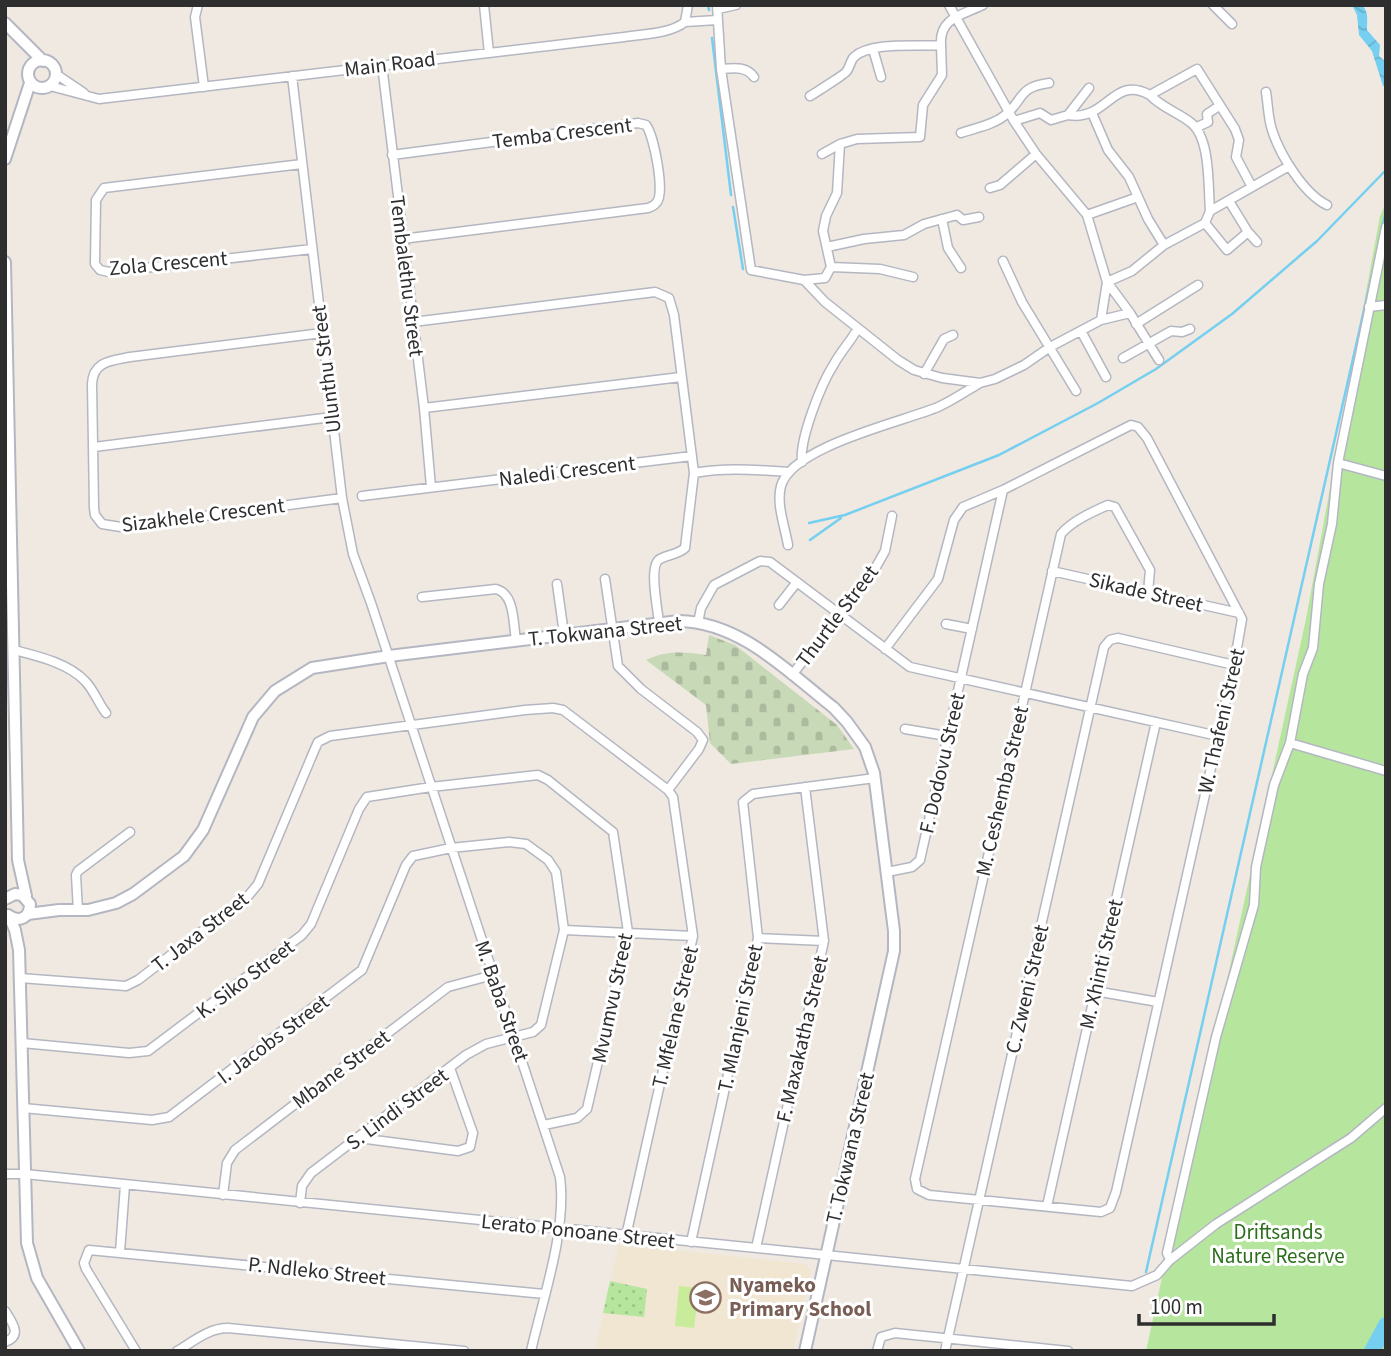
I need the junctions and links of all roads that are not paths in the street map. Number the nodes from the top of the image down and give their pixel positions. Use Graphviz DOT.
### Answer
graph roads {
  1 [pos="198,5"];
  2 [pos="484,5"];
  3 [pos="688,5"];
  4 [pos="736,5"];
  5 [pos="949,5"];
  6 [pos="983,5"];
  7 [pos="1213,5"];
  8 [pos="718,7"];
  9 [pos="956,17"];
  10 [pos="717,20"];
  11 [pos="685,22"];
  12 [pos="5,23"];
  13 [pos="1231,24"];
  14 [pos="25,44"];
  15 [pos="941,45"];
  16 [pos="873,49"];
  17 [pos="489,52"];
  18 [pos="43,61"];
  19 [pos="31,65"];
  20 [pos="382,65"];
  21 [pos="721,69"];
  22 [pos="56,74"];
  23 [pos="292,76"];
  24 [pos="754,77"];
  25 [pos="881,77"];
  26 [pos="30,83"];
  27 [pos="1049,83"];
  28 [pos="47,87"];
  29 [pos="204,87"];
  30 [pos="1089,88"];
  31 [pos="1266,92"];
  32 [pos="1150,94"];
  33 [pos="810,96"];
  34 [pos="93,99"];
  35 [pos="25,103"];
  36 [pos="1219,106"];
  37 [pos="1009,112"];
  38 [pos="1068,114"];
  39 [pos="1093,114"];
  40 [pos="1014,121"];
  41 [pos="1197,127"];
  42 [pos="961,133"];
  43 [pos="840,144"];
  44 [pos="822,154"];
  45 [pos="1036,154"];
  46 [pos="393,155"];
  47 [pos="5,159"];
  48 [pos="302,164"];
  49 [pos="1290,166"];
  50 [pos="1252,187"];
  51 [pos="990,188"];
  52 [pos="1138,197"];
  53 [pos="1229,201"];
  54 [pos="1327,205"];
  55 [pos="1210,211"];
  56 [pos="1087,215"];
  57 [pos="979,217"];
  58 [pos="942,219"];
  59 [pos="1205,223"];
  60 [pos="1386,226"];
  61 [pos="1248,232"];
  62 [pos="402,239"];
  63 [pos="1257,242"];
  64 [pos="1164,245"];
  65 [pos="827,247"];
  66 [pos="312,249"];
  67 [pos="1003,261"];
  68 [pos="5,262"];
  69 [pos="831,267"];
  70 [pos="961,268"];
  71 [pos="913,277"];
  72 [pos="804,279"];
  73 [pos="1107,282"];
  74 [pos="1198,285"];
  75 [pos="6,302"];
  76 [pos="1386,305"];
  77 [pos="1369,307"];
  78 [pos="1130,313"];
  79 [pos="1101,320"];
  80 [pos="413,321"];
  81 [pos="1136,324"];
  82 [pos="859,328"];
  83 [pos="1190,328"];
  84 [pos="1080,331"];
  85 [pos="322,333"];
  86 [pos="953,335"];
  87 [pos="1149,342"];
  88 [pos="1050,347"];
  89 [pos="1123,358"];
  90 [pos="1159,360"];
  91 [pos="924,374"];
  92 [pos="681,377"];
  93 [pos="1106,377"];
  94 [pos="980,383"];
  95 [pos="1076,391"];
  96 [pos="7,408"];
  97 [pos="424,408"];
  98 [pos="332,416"];
  99 [pos="93,447"];
  100 [pos="692,456"];
  101 [pos="802,462"];
  102 [pos="1338,463"];
  103 [pos="789,472"];
  104 [pos="694,473"];
  105 [pos="1386,476"];
  106 [pos="431,487"];
  107 [pos="1003,490"];
  108 [pos="362,496"];
  109 [pos="342,498"];
  110 [pos="891,516"];
  111 [pos="8,532"];
  112 [pos="788,545"];
  113 [pos="9,568"];
  114 [pos="1052,571"];
  115 [pos="605,579"];
  116 [pos="797,582"];
  117 [pos="557,584"];
  118 [pos="1148,592"];
  119 [pos="422,597"];
  120 [pos="779,605"];
  121 [pos="1239,613"];
  122 [pos="840,614"];
  123 [pos="659,623"];
  124 [pos="698,623"];
  125 [pos="946,624"];
  126 [pos="611,628"];
  127 [pos="972,629"];
  128 [pos="564,634"];
  129 [pos="516,640"];
  130 [pos="885,649"];
  131 [pos="14,650"];
  132 [pos="388,656"];
  133 [pos="1234,664"];
  134 [pos="792,675"];
  135 [pos="961,678"];
  136 [pos="1024,693"];
  137 [pos="1089,708"];
  138 [pos="106,713"];
  139 [pos="1156,722"];
  140 [pos="411,725"];
  141 [pos="905,729"];
  142 [pos="947,736"];
  143 [pos="1218,736"];
  144 [pos="1290,743"];
  145 [pos="1386,771"];
  146 [pos="874,778"];
  147 [pos="430,787"];
  148 [pos="805,787"];
  149 [pos="668,790"];
  150 [pos="130,832"];
  151 [pos="451,848"];
  152 [pos="18,860"];
  153 [pos="887,872"];
  154 [pos="27,899"];
  155 [pos="7,906"];
  156 [pos="59,910"];
  157 [pos="78,911"];
  158 [pos="27,915"];
  159 [pos="564,930"];
  160 [pos="628,932"];
  161 [pos="694,936"];
  162 [pos="758,939"];
  163 [pos="824,941"];
  164 [pos="19,950"];
  165 [pos="493,975"];
  166 [pos="20,978"];
  167 [pos="1095,991"];
  168 [pos="1158,1002"];
  169 [pos="515,1038"];
  170 [pos="22,1043"];
  171 [pos="450,1068"];
  172 [pos="23,1108"];
  173 [pos="1386,1108"];
  174 [pos="544,1125"];
  175 [pos="359,1138"];
  176 [pos="5,1174"];
  177 [pos="25,1174"];
  178 [pos="125,1185"];
  179 [pos="223,1195"];
  180 [pos="929,1195"];
  181 [pos="979,1200"];
  182 [pos="300,1203"];
  183 [pos="1047,1206"];
  184 [pos="560,1228"];
  185 [pos="626,1236"];
  186 [pos="691,1242"];
  187 [pos="756,1248"];
  188 [pos="120,1252"];
  189 [pos="826,1256"];
  190 [pos="1170,1260"];
  191 [pos="963,1269"];
  192 [pos="544,1294"];
  193 [pos="5,1311"];
  194 [pos="948,1337"];
  195 [pos="7,1342"];
  196 [pos="1014,1348"];
  197 [pos="77,1350"];
  198 [pos="135,1351"];
  199 [pos="177,1351"];
  200 [pos="464,1351"];
  201 [pos="531,1351"];
  202 [pos="805,1351"];
  203 [pos="877,1351"];
  204 [pos="945,1351"];
  205 [pos="1068,1351"];
  1 -- 29 [label="street"];
  2 -- 17 [label="street"];
  3 -- 11 [label="street"];
  4 -- 8 [label="street"];
  5 -- 9 [label="street"];
  6 -- 9 [label="street"];
  7 -- 13 [label="street"];
  8 -- 10 [label="street"];
  9 -- 15 [label="street"];
  9 -- 37 [label="street"];
  10 -- 11 [label="street, Main Road"];
  10 -- 21 [label="street"];
  11 -- 17 [label="street, Main Road"];
  12 -- 14 [label="street"];
  14 -- 18 [label="street"];
  14 -- 19 [label="street"];
  15 -- 16 [label="street"];
  15 -- 43 [label="street"];
  16 -- 25 [label="street"];
  16 -- 33 [label="street"];
  17 -- 20 [label="street, Main Road"];
  18 -- 19 [label="street"];
  18 -- 22 [label="street"];
  19 -- 26 [label="street"];
  20 -- 23 [label="street, Main Road"];
  20 -- 46 [label="street, Tembalethu Street"];
  21 -- 24 [label="street"];
  21 -- 72 [label="street"];
  22 -- 28 [label="street"];
  22 -- 34 [label="street"];
  23 -- 29 [label="street, Main Road"];
  23 -- 48 [label="street, Ulunthu Street"];
  26 -- 28 [label="street"];
  26 -- 35 [label="street"];
  27 -- 37 [label="street"];
  28 -- 34 [label="street, Main Road"];
  28 -- 35 [label="street"];
  29 -- 34 [label="street, Main Road"];
  30 -- 38 [label="street"];
  31 -- 49 [label="street"];
  32 -- 36 [label="street"];
  32 -- 39 [label="street"];
  32 -- 41 [label="street"];
  35 -- 47 [label="street"];
  36 -- 41 [label="street"];
  36 -- 50 [label="street"];
  37 -- 40 [label="street"];
  37 -- 42 [label="street"];
  38 -- 39 [label="street"];
  38 -- 40 [label="street"];
  39 -- 52 [label="street"];
  40 -- 45 [label="street"];
  41 -- 55 [label="street"];
  43 -- 44 [label="street"];
  43 -- 65 [label="street"];
  45 -- 51 [label="street"];
  45 -- 56 [label="street"];
  46 -- 62 [label="street, Tembalethu Street"];
  46 -- 62 [label="street, Temba Crescent"];
  48 -- 66 [label="street, Ulunthu Street"];
  48 -- 66 [label="street, Zola Crescent"];
  49 -- 50 [label="street"];
  49 -- 54 [label="street"];
  50 -- 53 [label="street"];
  52 -- 56 [label="street"];
  52 -- 64 [label="street"];
  53 -- 55 [label="street"];
  53 -- 61 [label="street"];
  55 -- 59 [label="street"];
  56 -- 73 [label="street"];
  57 -- 58 [label="street"];
  58 -- 65 [label="street"];
  58 -- 70 [label="street"];
  59 -- 61 [label="street"];
  59 -- 64 [label="street"];
  60 -- 77 [label="street"];
  61 -- 63 [label="street"];
  62 -- 80 [label="street, Tembalethu Street"];
  64 -- 73 [label="street"];
  65 -- 69 [label="street"];
  66 -- 85 [label="street, Ulunthu Street"];
  67 -- 88 [label="street"];
  68 -- 75 [label="street"];
  69 -- 71 [label="street"];
  69 -- 72 [label="street"];
  72 -- 82 [label="street"];
  73 -- 78 [label="street"];
  73 -- 79 [label="street"];
  74 -- 81 [label="street"];
  75 -- 96 [label="street"];
  76 -- 77 [label="street"];
  77 -- 102 [label="street"];
  78 -- 79 [label="street"];
  78 -- 81 [label="street"];
  79 -- 84 [label="street"];
  80 -- 92 [label="street"];
  80 -- 97 [label="street, Tembalethu Street"];
  81 -- 87 [label="street"];
  82 -- 91 [label="street"];
  82 -- 101 [label="street"];
  83 -- 87 [label="street"];
  84 -- 88 [label="street"];
  84 -- 93 [label="street"];
  85 -- 98 [label="street, Ulunthu Street"];
  85 -- 99 [label="street, Sizakhele Crescent"];
  86 -- 91 [label="street"];
  87 -- 89 [label="street"];
  87 -- 90 [label="street"];
  88 -- 94 [label="street"];
  88 -- 95 [label="street"];
  91 -- 94 [label="street"];
  92 -- 97 [label="street"];
  92 -- 100 [label="street"];
  94 -- 101 [label="street"];
  96 -- 111 [label="street"];
  97 -- 106 [label="street, Tembalethu Street"];
  98 -- 99 [label="street"];
  98 -- 109 [label="street, Ulunthu Street"];
  99 -- 109 [label="street, Sizakhele Crescent"];
  100 -- 104 [label="street"];
  100 -- 106 [label="street, Naledi Crescent"];
  101 -- 103 [label="street"];
  102 -- 105 [label="street"];
  102 -- 144 [label="street"];
  103 -- 104 [label="street"];
  103 -- 112 [label="street"];
  104 -- 123 [label="street"];
  106 -- 108 [label="street, Naledi Crescent"];
  107 -- 121 [label="street, W. Thafeni Street"];
  107 -- 127 [label="street, F. Dodovu Street"];
  107 -- 130 [label="street, W. Thafeni Street"];
  109 -- 132 [label="street, Ulunthu Street"];
  110 -- 122 [label="street, Thurtle Street"];
  111 -- 113 [label="street"];
  113 -- 131 [label="street"];
  114 -- 118 [label="street, Sikade Street"];
  114 -- 118 [label="street, M. Ceshemba Street"];
  114 -- 136 [label="street, M. Ceshemba Street"];
  115 -- 126 [label="street"];
  116 -- 120 [label="street"];
  116 -- 122 [label="street"];
  116 -- 124 [label="street"];
  117 -- 128 [label="street"];
  118 -- 121 [label="street, Sikade Street"];
  119 -- 129 [label="street"];
  121 -- 133 [label="street, W. Thafeni Street"];
  122 -- 130 [label="street"];
  122 -- 134 [label="street, Thurtle Street"];
  123 -- 124 [label="street, T. Tokwana Street"];
  123 -- 126 [label="street, T. Tokwana Street"];
  124 -- 134 [label="street, T. Tokwana Street"];
  125 -- 127 [label="street"];
  126 -- 128 [label="street, T. Tokwana Street"];
  126 -- 149 [label="street"];
  127 -- 135 [label="street, F. Dodovu Street"];
  128 -- 129 [label="street, T. Tokwana Street"];
  129 -- 132 [label="street, T. Tokwana Street"];
  130 -- 135 [label="street"];
  131 -- 138 [label="street"];
  131 -- 152 [label="street"];
  132 -- 140 [label="street, M. Baba Street"];
  132 -- 157 [label="street, T. Tokwana Street"];
  133 -- 137 [label="street, C. Zweni Street"];
  133 -- 143 [label="street, W. Thafeni Street"];
  134 -- 146 [label="street, T. Tokwana Street"];
  135 -- 136 [label="street"];
  135 -- 142 [label="street, F. Dodovu Street"];
  136 -- 137 [label="street"];
  136 -- 180 [label="street, M. Ceshemba Street"];
  137 -- 139 [label="street"];
  137 -- 181 [label="street, C. Zweni Street"];
  139 -- 143 [label="street"];
  139 -- 167 [label="street, M. Xhinti Street"];
  140 -- 147 [label="street, M. Baba Street"];
  140 -- 149 [label="street"];
  140 -- 166 [label="street, T. Jaxa Street"];
  141 -- 142 [label="street"];
  142 -- 153 [label="street, F. Dodovu Street"];
  143 -- 168 [label="street, W. Thafeni Street"];
  144 -- 145 [label="street"];
  144 -- 190 [label="street"];
  146 -- 148 [label="street, T. Mlanjeni Street"];
  146 -- 153 [label="street, T. Tokwana Street"];
  147 -- 151 [label="street, M. Baba Street"];
  147 -- 160 [label="street, Mvumvu Street"];
  147 -- 170 [label="street, K. Siko Street"];
  148 -- 162 [label="street, T. Mlanjeni Street"];
  148 -- 163 [label="street, F. Maxakatha Street"];
  149 -- 161 [label="street, T. Mfelane Street"];
  150 -- 157 [label="street"];
  151 -- 159 [label="street, I. Jacobs Street"];
  151 -- 165 [label="street, M. Baba Street"];
  151 -- 172 [label="street, I. Jacobs Street"];
  152 -- 154 [label="street"];
  152 -- 155 [label="street"];
  153 -- 189 [label="street, T. Tokwana Street"];
  154 -- 155 [label="street"];
  154 -- 156 [label="street, T. Tokwana Street"];
  154 -- 158 [label="street"];
  155 -- 158 [label="street"];
  155 -- 164 [label="street"];
  156 -- 157 [label="street, T. Tokwana Street"];
  156 -- 158 [label="street, T. Tokwana Street"];
  158 -- 164 [label="street"];
  159 -- 160 [label="street"];
  159 -- 169 [label="street"];
  160 -- 161 [label="street"];
  160 -- 174 [label="street, Mvumvu Street"];
  161 -- 185 [label="street, T. Mfelane Street"];
  162 -- 163 [label="street"];
  162 -- 186 [label="street, T. Mlanjeni Street"];
  163 -- 187 [label="street, F. Maxakatha Street"];
  164 -- 166 [label="street"];
  165 -- 169 [label="street, M. Baba Street"];
  165 -- 179 [label="street, Mbane Street"];
  166 -- 170 [label="street"];
  167 -- 168 [label="street"];
  167 -- 183 [label="street, M. Xhinti Street"];
  168 -- 183 [label="street, W. Thafeni Street"];
  169 -- 171 [label="street, S. Lindi Street"];
  169 -- 174 [label="street, M. Baba Street"];
  170 -- 172 [label="street"];
  171 -- 175 [label="street, S. Lindi Street"];
  171 -- 175 [label="street"];
  172 -- 177 [label="street"];
  173 -- 190 [label="street"];
  174 -- 184 [label="street, M. Baba Street"];
  175 -- 182 [label="street, S. Lindi Street"];
  176 -- 177 [label="street, Lerato Ponoane Street"];
  177 -- 178 [label="street, Lerato Ponoane Street"];
  177 -- 197 [label="street"];
  178 -- 179 [label="street, Lerato Ponoane Street"];
  178 -- 188 [label="street"];
  179 -- 182 [label="street, Lerato Ponoane Street"];
  180 -- 181 [label="street, W. Thafeni Street"];
  181 -- 183 [label="street, W. Thafeni Street"];
  181 -- 191 [label="street, C. Zweni Street"];
  182 -- 184 [label="street, Lerato Ponoane Street"];
  184 -- 185 [label="street, Lerato Ponoane Street"];
  184 -- 192 [label="street, M. Baba Street"];
  185 -- 186 [label="street, Lerato Ponoane Street"];
  186 -- 187 [label="street, Lerato Ponoane Street"];
  187 -- 189 [label="street, Lerato Ponoane Street"];
  188 -- 192 [label="street, P. Ndleko Street"];
  188 -- 198 [label="street, P. Ndleko Street"];
  189 -- 191 [label="street, Lerato Ponoane Street"];
  189 -- 202 [label="street, T. Tokwana Street"];
  190 -- 191 [label="street, Lerato Ponoane Street"];
  191 -- 194 [label="street, C. Zweni Street"];
  192 -- 201 [label="street, M. Baba Street"];
  193 -- 195 [label="street"];
  194 -- 196 [label="street"];
  194 -- 203 [label="street"];
  194 -- 204 [label="street, C. Zweni Street"];
  196 -- 205 [label="street"];
  199 -- 200 [label="street"];
}
